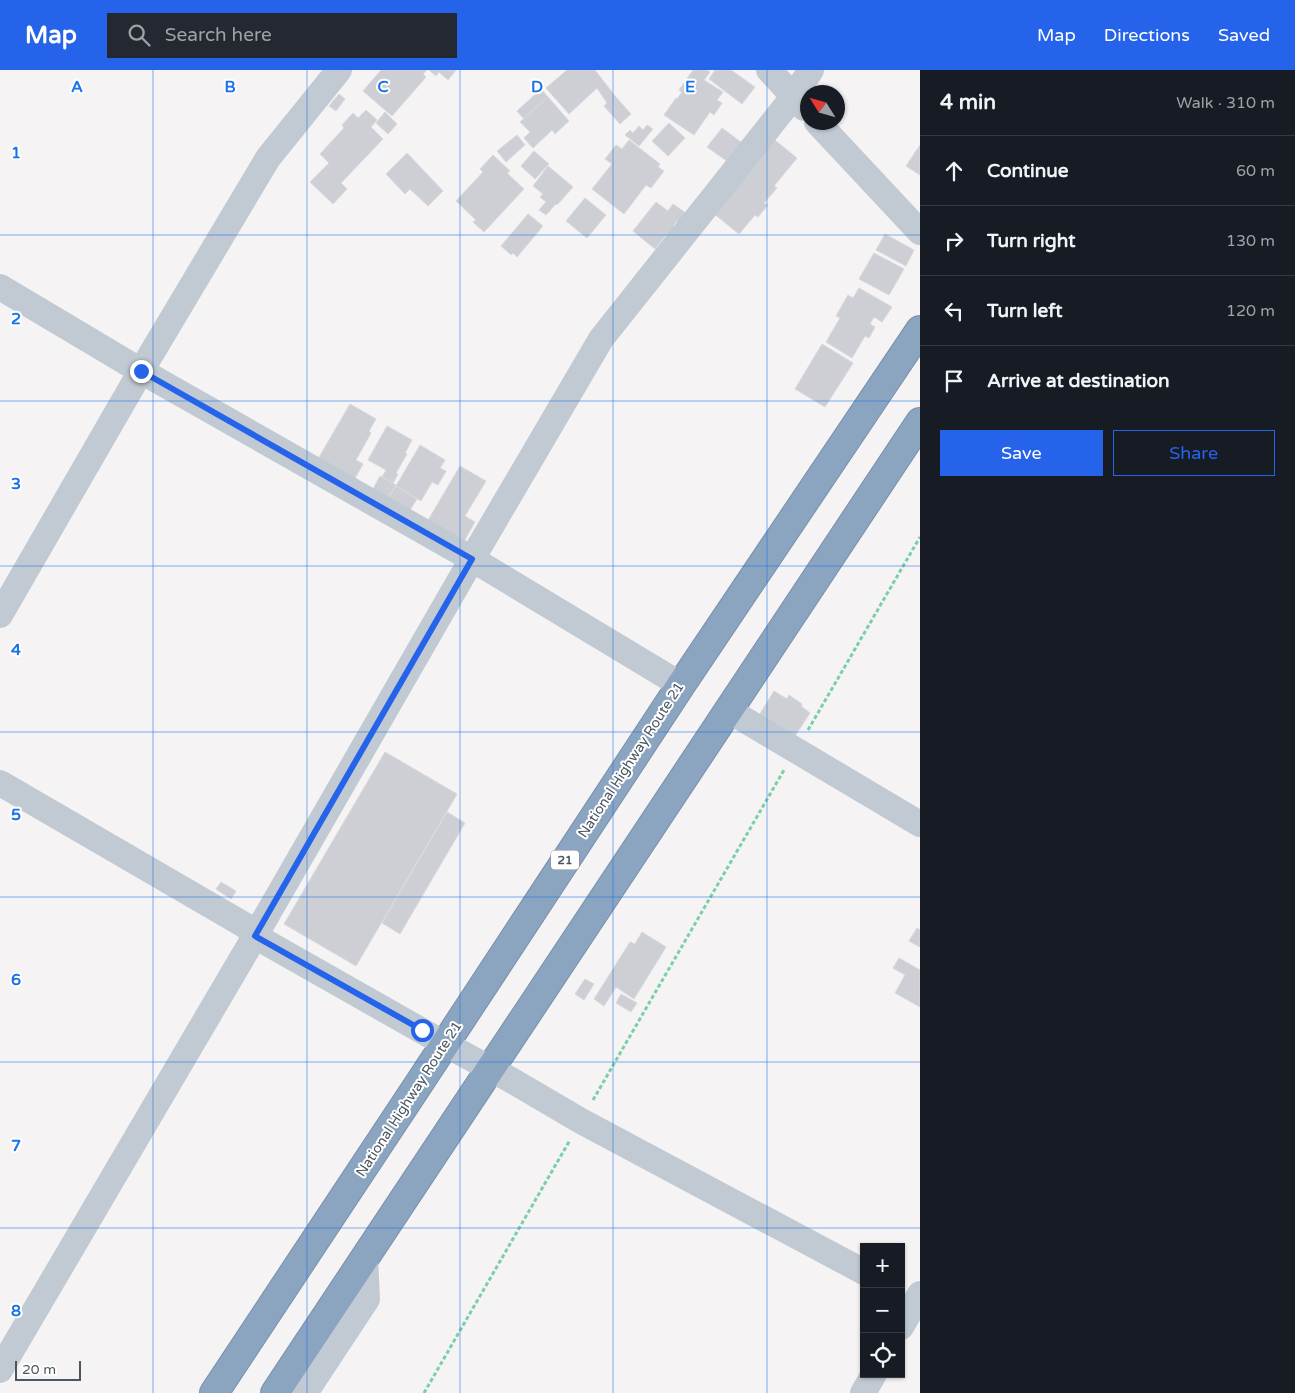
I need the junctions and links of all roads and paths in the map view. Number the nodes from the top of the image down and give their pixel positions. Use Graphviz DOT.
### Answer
graph roads {
  1 [pos="340,70"];
  2 [pos="769,70"];
  3 [pos="811,70"];
  4 [pos="806,85"];
  5 [pos="800,105"];
  6 [pos="824,130"];
  7 [pos="920,232"];
  8 [pos="0,287"];
  9 [pos="920,330"];
  10 [pos="141,371"];
  11 [pos="920,422"];
  12 [pos="920,537"];
  13 [pos="472,559"];
  14 [pos="0,615"];
  15 [pos="681,685"];
  16 [pos="728,710"];
  17 [pos="796,750"];
  18 [pos="0,784"];
  19 [pos="920,824"];
  20 [pos="255,936"];
  21 [pos="445,1044"];
  22 [pos="491,1068"];
  23 [pos="581,1121"];
  24 [pos="365,1258"];
  25 [pos="860,1270"];
  26 [pos="914,1297"];
  27 [pos="905,1318"];
  28 [pos="0,1370"];
  29 [pos="872,1378"];
  30 [pos="213,1393"];
  31 [pos="275,1393"];
  32 [pos="305,1393"];
  33 [pos="424,1393"];
  34 [pos="863,1393"];
  1 -- 10 [label="street"];
  2 -- 5 [label="street"];
  3 -- 4 [label="street"];
  5 -- 13 [label="street"];
  6 -- 7 [label="street"];
  8 -- 10 [label="street"];
  9 -- 15 [label="highway, National Highway Route 21 / 21"];
  10 -- 13 [label="street"];
  10 -- 14 [label="street"];
  11 -- 16 [label="highway"];
  12 -- 17 [label="path"];
  13 -- 15 [label="street"];
  13 -- 20 [label="street"];
  15 -- 21 [label="highway, National Highway Route 21 / 21"];
  16 -- 17 [label="street"];
  16 -- 22 [label="highway"];
  17 -- 19 [label="street"];
  17 -- 23 [label="path"];
  18 -- 20 [label="street"];
  20 -- 21 [label="street"];
  20 -- 28 [label="street"];
  21 -- 22 [label="street"];
  21 -- 30 [label="highway, National Highway Route 21 / 21"];
  22 -- 23 [label="street"];
  22 -- 24 [label="highway"];
  23 -- 25 [label="street"];
  23 -- 33 [label="path"];
  24 -- 31 [label="highway"];
  24 -- 32 [label="street"];
  26 -- 27 [label="street"];
  29 -- 34 [label="street"];
}
